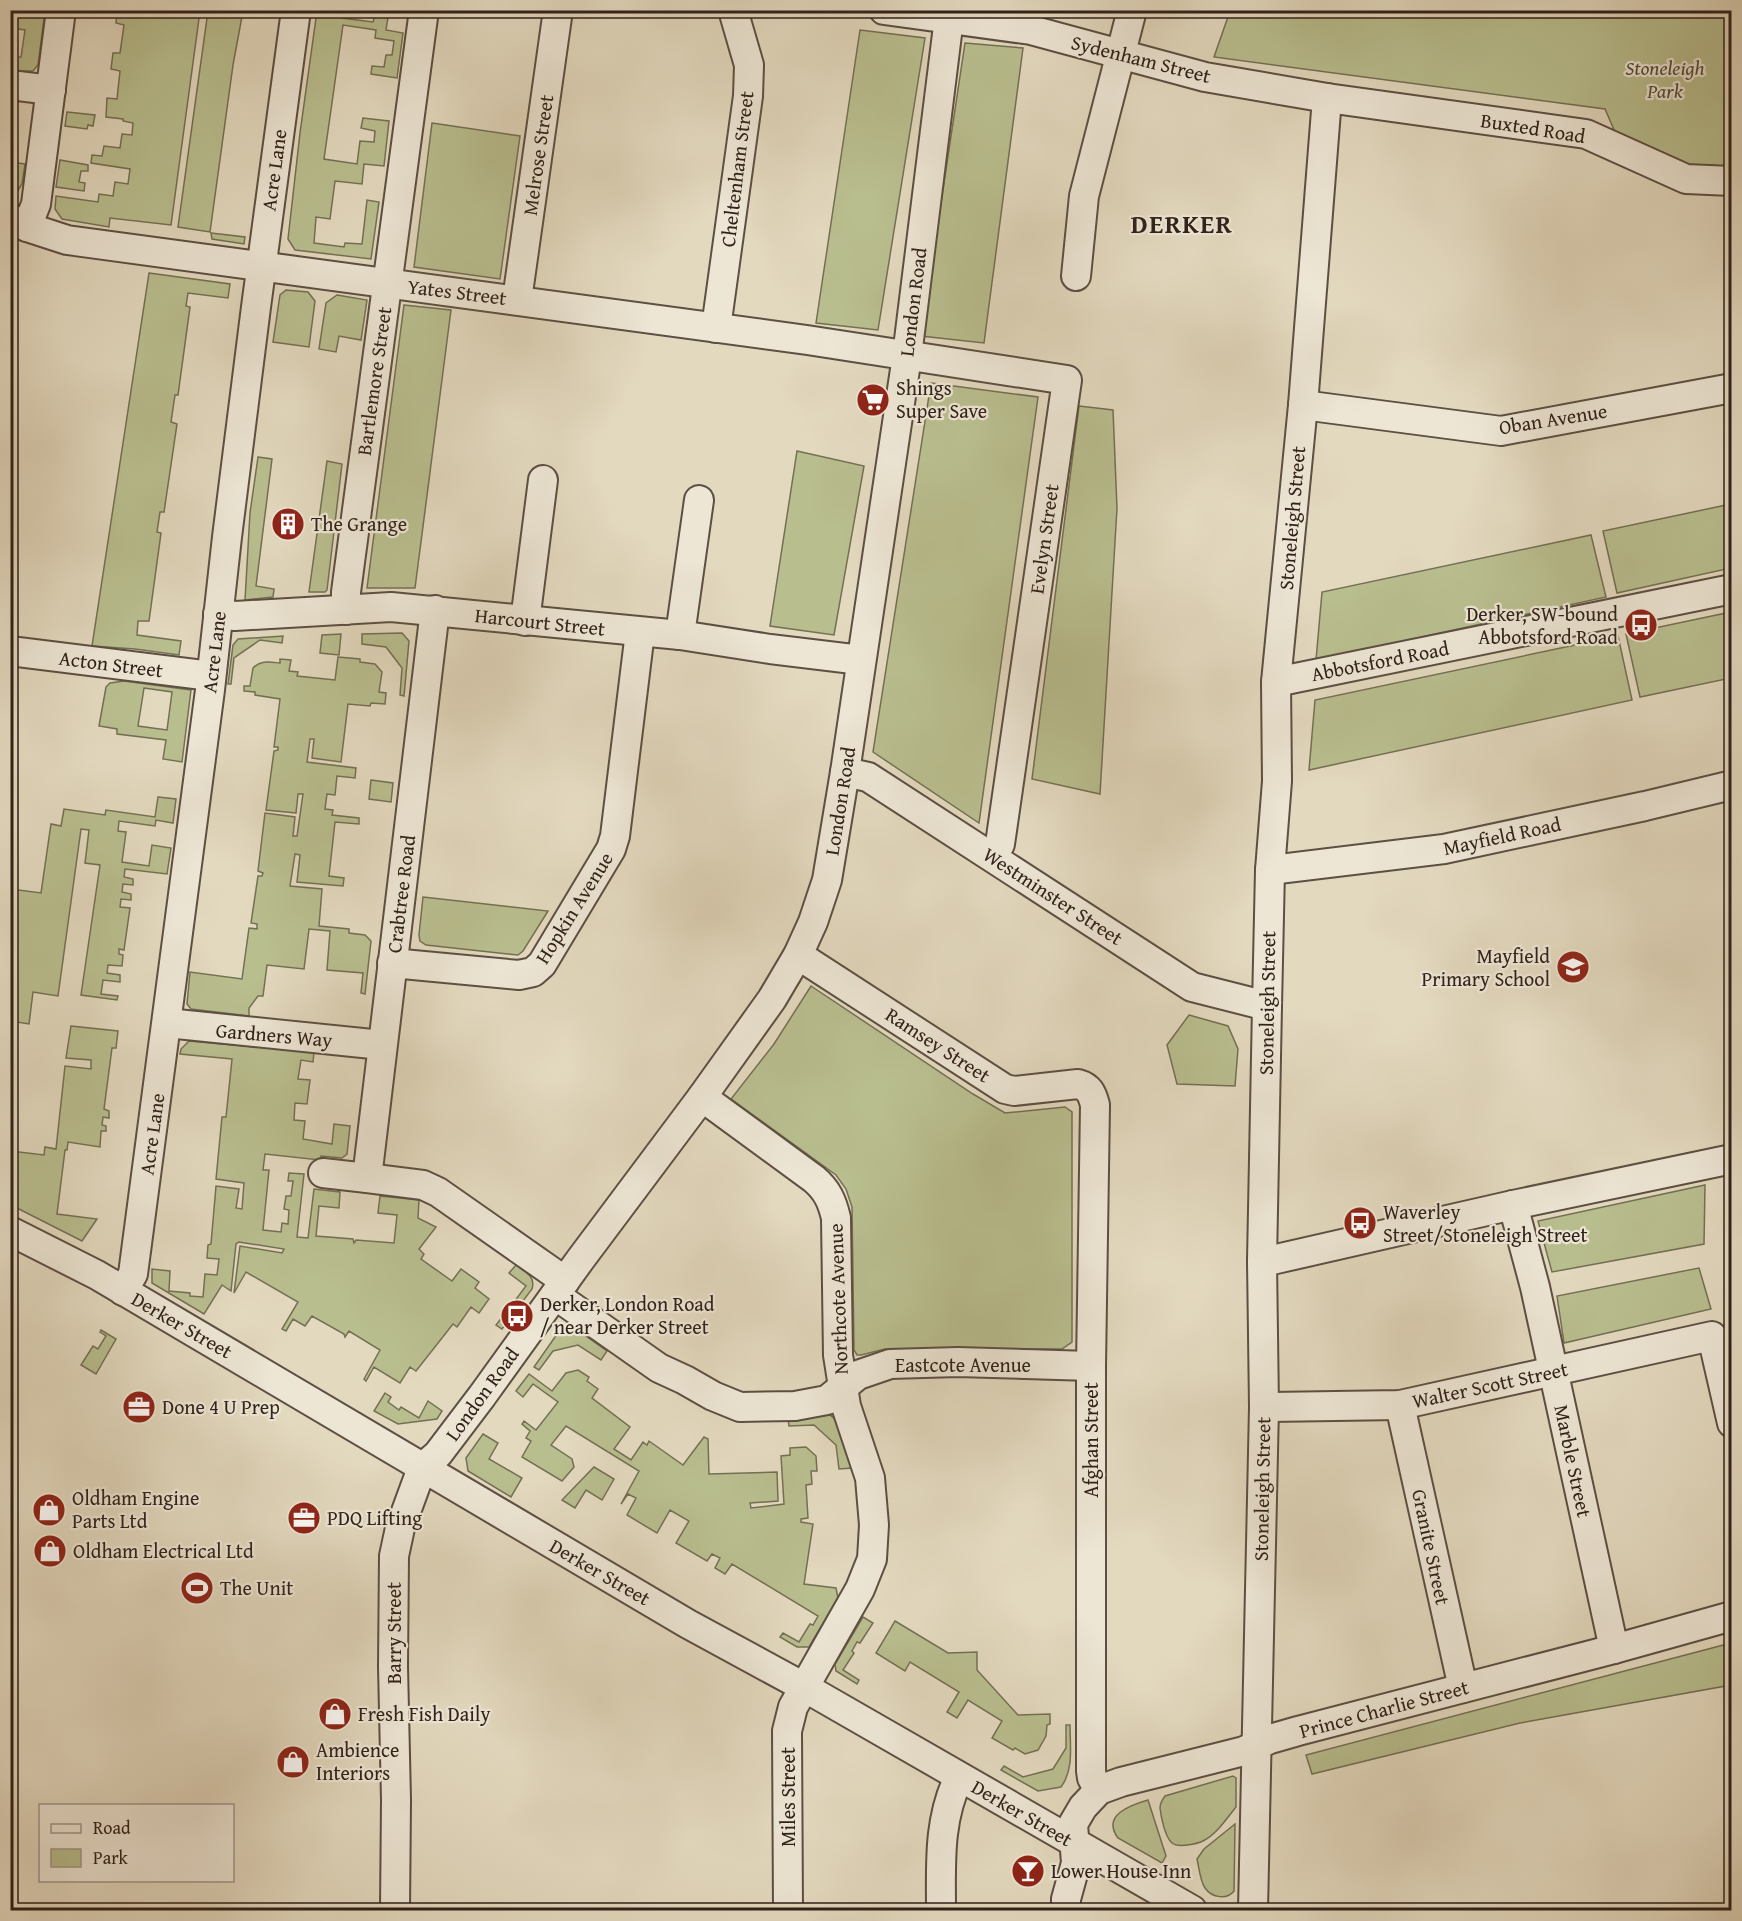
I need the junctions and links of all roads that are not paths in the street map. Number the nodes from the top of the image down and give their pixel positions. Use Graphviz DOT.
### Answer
graph roads {
  1 [pos="61,10"];
  2 [pos="296,10"];
  3 [pos="424,10"];
  4 [pos="558,10"];
  5 [pos="734,10"];
  6 [pos="884,10"];
  7 [pos="1132,10"];
  8 [pos="949,15"];
  9 [pos="1121,54"];
  10 [pos="10,85"];
  11 [pos="51,90"];
  12 [pos="1327,98"];
  13 [pos="1731,181"];
  14 [pos="19,223"];
  15 [pos="261,266"];
  16 [pos="1076,276"];
  17 [pos="387,283"];
  18 [pos="517,300"];
  19 [pos="716,328"];
  20 [pos="907,356"];
  21 [pos="1731,388"];
  22 [pos="1303,405"];
  23 [pos="543,480"];
  24 [pos="699,501"];
  25 [pos="1731,589"];
  26 [pos="346,610"];
  27 [pos="435,610"];
  28 [pos="218,614"];
  29 [pos="525,621"];
  30 [pos="640,632"];
  31 [pos="680,635"];
  32 [pos="10,651"];
  33 [pos="861,660"];
  34 [pos="211,676"];
  35 [pos="1276,682"];
  36 [pos="845,772"];
  37 [pos="1731,785"];
  38 [pos="993,857"];
  39 [pos="1270,870"];
  40 [pos="798,955"];
  41 [pos="392,963"];
  42 [pos="1267,1006"];
  43 [pos="167,1023"];
  44 [pos="382,1045"];
  45 [pos="1089,1089"];
  46 [pos="702,1097"];
  47 [pos="1731,1159"];
  48 [pos="323,1173"];
  49 [pos="367,1178"];
  50 [pos="1514,1204"];
  51 [pos="10,1231"];
  52 [pos="1263,1261"];
  53 [pos="560,1288"];
  54 [pos="123,1291"];
  55 [pos="1091,1366"];
  56 [pos="1554,1372"];
  57 [pos="842,1386"];
  58 [pos="1400,1405"];
  59 [pos="1264,1407"];
  60 [pos="1731,1423"];
  61 [pos="422,1468"];
  62 [pos="1731,1616"];
  63 [pos="1614,1649"];
  64 [pos="804,1687"];
  65 [pos="1463,1688"];
  66 [pos="1257,1745"];
  67 [pos="959,1777"];
  68 [pos="1099,1790"];
  69 [pos="1076,1843"];
  70 [pos="395,1911"];
  71 [pos="788,1911"];
  72 [pos="941,1911"];
  73 [pos="1066,1911"];
  74 [pos="1192,1911"];
  75 [pos="1253,1911"];
  1 -- 11 [label="street"];
  2 -- 15 [label="street, Acre Lane"];
  3 -- 17 [label="street, Bartlemore Street"];
  4 -- 18 [label="street, Melrose Street"];
  5 -- 19 [label="street, Cheltenham Street"];
  6 -- 8 [label="street, Sydenham Street"];
  7 -- 9 [label="street"];
  8 -- 9 [label="street, Sydenham Street"];
  8 -- 20 [label="street, London Road"];
  9 -- 12 [label="street, Sydenham Street"];
  9 -- 16 [label="street"];
  10 -- 11 [label="street"];
  11 -- 14 [label="street"];
  12 -- 13 [label="street, Buxted Road"];
  12 -- 22 [label="street, Stoneleigh Street"];
  14 -- 15 [label="street, Yates Street"];
  15 -- 17 [label="street, Yates Street"];
  15 -- 28 [label="street, Acre Lane"];
  17 -- 18 [label="street, Yates Street"];
  17 -- 26 [label="street, Bartlemore Street"];
  18 -- 19 [label="street, Yates Street"];
  19 -- 20 [label="street, Yates Street"];
  20 -- 33 [label="street, London Road"];
  20 -- 38 [label="street, Evelyn Street"];
  21 -- 22 [label="street, Oban Avenue"];
  22 -- 35 [label="street, Stoneleigh Street"];
  23 -- 29 [label="street"];
  24 -- 31 [label="street"];
  25 -- 35 [label="street, Abbotsford Road"];
  26 -- 27 [label="street, Harcourt Street"];
  26 -- 28 [label="street, Harcourt Street"];
  27 -- 29 [label="street, Harcourt Street"];
  27 -- 41 [label="street, Crabtree Road"];
  28 -- 34 [label="street, Acre Lane"];
  29 -- 30 [label="street, Harcourt Street"];
  30 -- 31 [label="street, Harcourt Street"];
  30 -- 41 [label="street, Hopkin Avenue"];
  31 -- 33 [label="street, Harcourt Street"];
  32 -- 34 [label="street, Acton Street"];
  33 -- 36 [label="street, London Road"];
  34 -- 43 [label="street, Acre Lane"];
  35 -- 39 [label="street, Stoneleigh Street"];
  36 -- 38 [label="street, Westminster Street"];
  36 -- 40 [label="street, London Road"];
  37 -- 39 [label="street, Mayfield Road"];
  38 -- 42 [label="street, Westminster Street"];
  39 -- 42 [label="street, Stoneleigh Street"];
  40 -- 45 [label="street, Ramsey Street"];
  40 -- 46 [label="street, London Road"];
  41 -- 44 [label="street, Crabtree Road"];
  42 -- 52 [label="street, Stoneleigh Street"];
  43 -- 44 [label="street, Gardners Way"];
  43 -- 54 [label="street, Acre Lane"];
  44 -- 49 [label="street, Crabtree Road"];
  45 -- 55 [label="street, Afghan Street"];
  46 -- 53 [label="street, London Road"];
  46 -- 57 [label="street, Northcote Avenue"];
  47 -- 50 [label="street"];
  48 -- 49 [label="street"];
  49 -- 53 [label="street"];
  50 -- 52 [label="street"];
  50 -- 56 [label="street, Marble Street"];
  51 -- 54 [label="street, Derker Street"];
  52 -- 59 [label="street, Stoneleigh Street"];
  53 -- 57 [label="street, Eastcote Avenue"];
  53 -- 61 [label="street, London Road"];
  54 -- 61 [label="street, Derker Street"];
  55 -- 57 [label="street, Eastcote Avenue"];
  55 -- 68 [label="street, Afghan Street"];
  56 -- 58 [label="street, Walter Scott Street"];
  56 -- 60 [label="street, Walter Scott Street"];
  56 -- 63 [label="street, Marble Street"];
  57 -- 64 [label="street, Northcote Avenue"];
  58 -- 59 [label="street, Walter Scott Street"];
  58 -- 65 [label="street, Granite Street"];
  59 -- 66 [label="street, Stoneleigh Street"];
  61 -- 64 [label="street, Derker Street"];
  61 -- 70 [label="street, Barry Street"];
  62 -- 63 [label="street, Prince Charlie Street"];
  63 -- 65 [label="street, Prince Charlie Street"];
  64 -- 67 [label="street, Derker Street"];
  64 -- 71 [label="street, Miles Street"];
  65 -- 66 [label="street, Prince Charlie Street"];
  66 -- 68 [label="street, Prince Charlie Street"];
  66 -- 75 [label="street, Stoneleigh Street"];
  67 -- 69 [label="street, Derker Street"];
  67 -- 72 [label="street"];
  68 -- 69 [label="street"];
  69 -- 73 [label="street"];
  69 -- 74 [label="street, Derker Street"];
}
